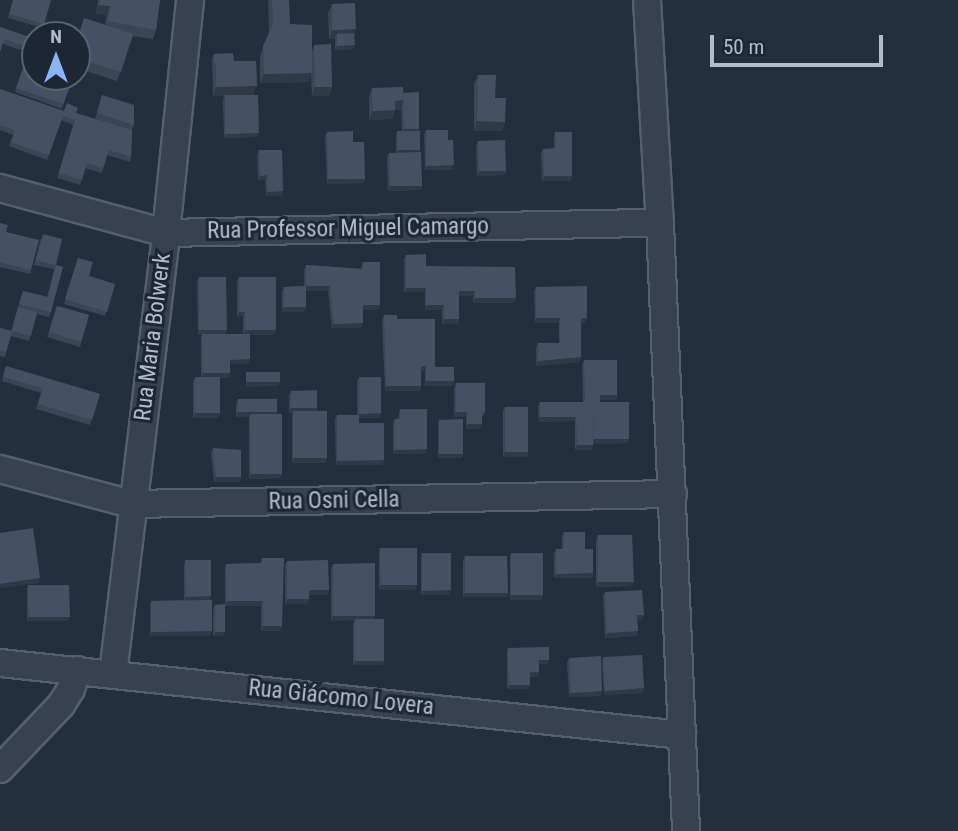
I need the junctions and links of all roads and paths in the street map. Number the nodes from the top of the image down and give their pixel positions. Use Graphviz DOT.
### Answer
graph roads {
  1 [pos="190,0"];
  2 [pos="647,0"];
  3 [pos="0,188"];
  4 [pos="660,223"];
  5 [pos="166,233"];
  6 [pos="0,469"];
  7 [pos="673,494"];
  8 [pos="132,504"];
  9 [pos="0,663"];
  10 [pos="77,670"];
  11 [pos="113,674"];
  12 [pos="681,735"];
  13 [pos="0,769"];
  14 [pos="686,831"];
  1 -- 5 [label="street, Rua Maria Bolwerk"];
  2 -- 4 [label="street"];
  3 -- 5 [label="street, Rua Professor Miguel Camargo"];
  4 -- 5 [label="street, Rua Professor Miguel Camargo"];
  4 -- 7 [label="street"];
  5 -- 8 [label="street, Rua Maria Bolwerk"];
  6 -- 8 [label="street, Rua Osni Cella"];
  7 -- 8 [label="street, Rua Osni Cella"];
  7 -- 12 [label="street"];
  8 -- 11 [label="street, Rua Maria Bolwerk"];
  9 -- 10 [label="street, Rua Giácomo Lovera"];
  10 -- 11 [label="street, Rua Giácomo Lovera"];
  10 -- 13 [label="street"];
  11 -- 12 [label="street, Rua Giácomo Lovera"];
  12 -- 14 [label="street"];
}
